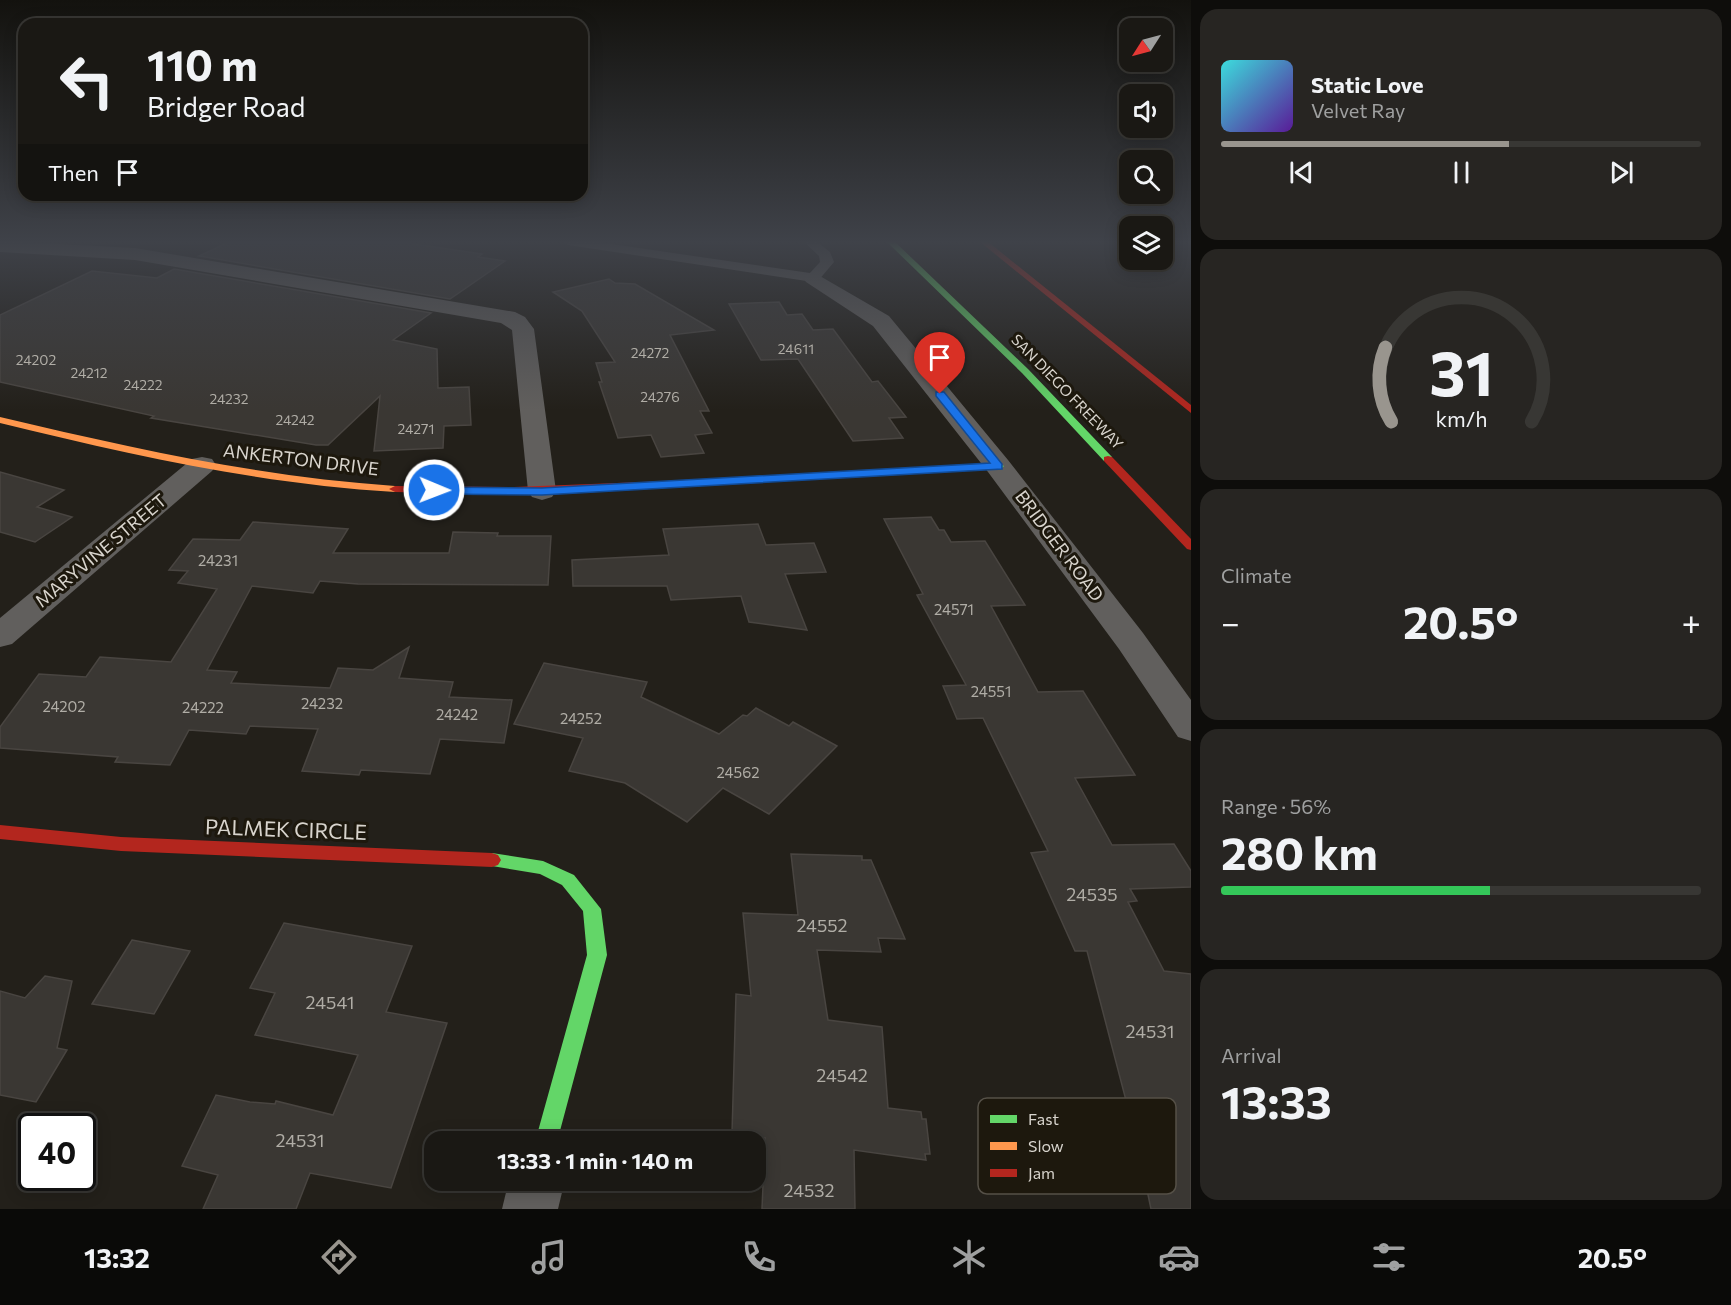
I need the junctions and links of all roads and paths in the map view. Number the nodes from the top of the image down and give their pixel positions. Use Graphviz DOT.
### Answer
graph roads {
  1 [pos="391,297"];
  2 [pos="844,297"];
  3 [pos="949,297"];
  4 [pos="1052,297"];
  5 [pos="1191,410"];
  6 [pos="0,420"];
  7 [pos="201,465"];
  8 [pos="998,466"];
  9 [pos="542,491"];
  10 [pos="1191,546"];
  11 [pos="0,636"];
  12 [pos="1191,728"];
  13 [pos="0,832"];
  14 [pos="549,1131"];
  15 [pos="534,1191"];
  16 [pos="530,1209"];
  1 -- 9 [label="street"];
  2 -- 8 [label="street, BRIDGER ROAD"];
  3 -- 10 [label="main road, SAN DIEGO FREEWAY"];
  4 -- 5 [label="main road"];
  6 -- 7 [label="main road, ANKERTON DRIVE"];
  7 -- 9 [label="main road, ANKERTON DRIVE"];
  7 -- 11 [label="street, MARYVINE STREET"];
  8 -- 9 [label="main road, ANKERTON DRIVE"];
  8 -- 12 [label="street, BRIDGER ROAD"];
  13 -- 14 [label="main road, PALMEK CIRCLE"];
  15 -- 16 [label="street"];
}
